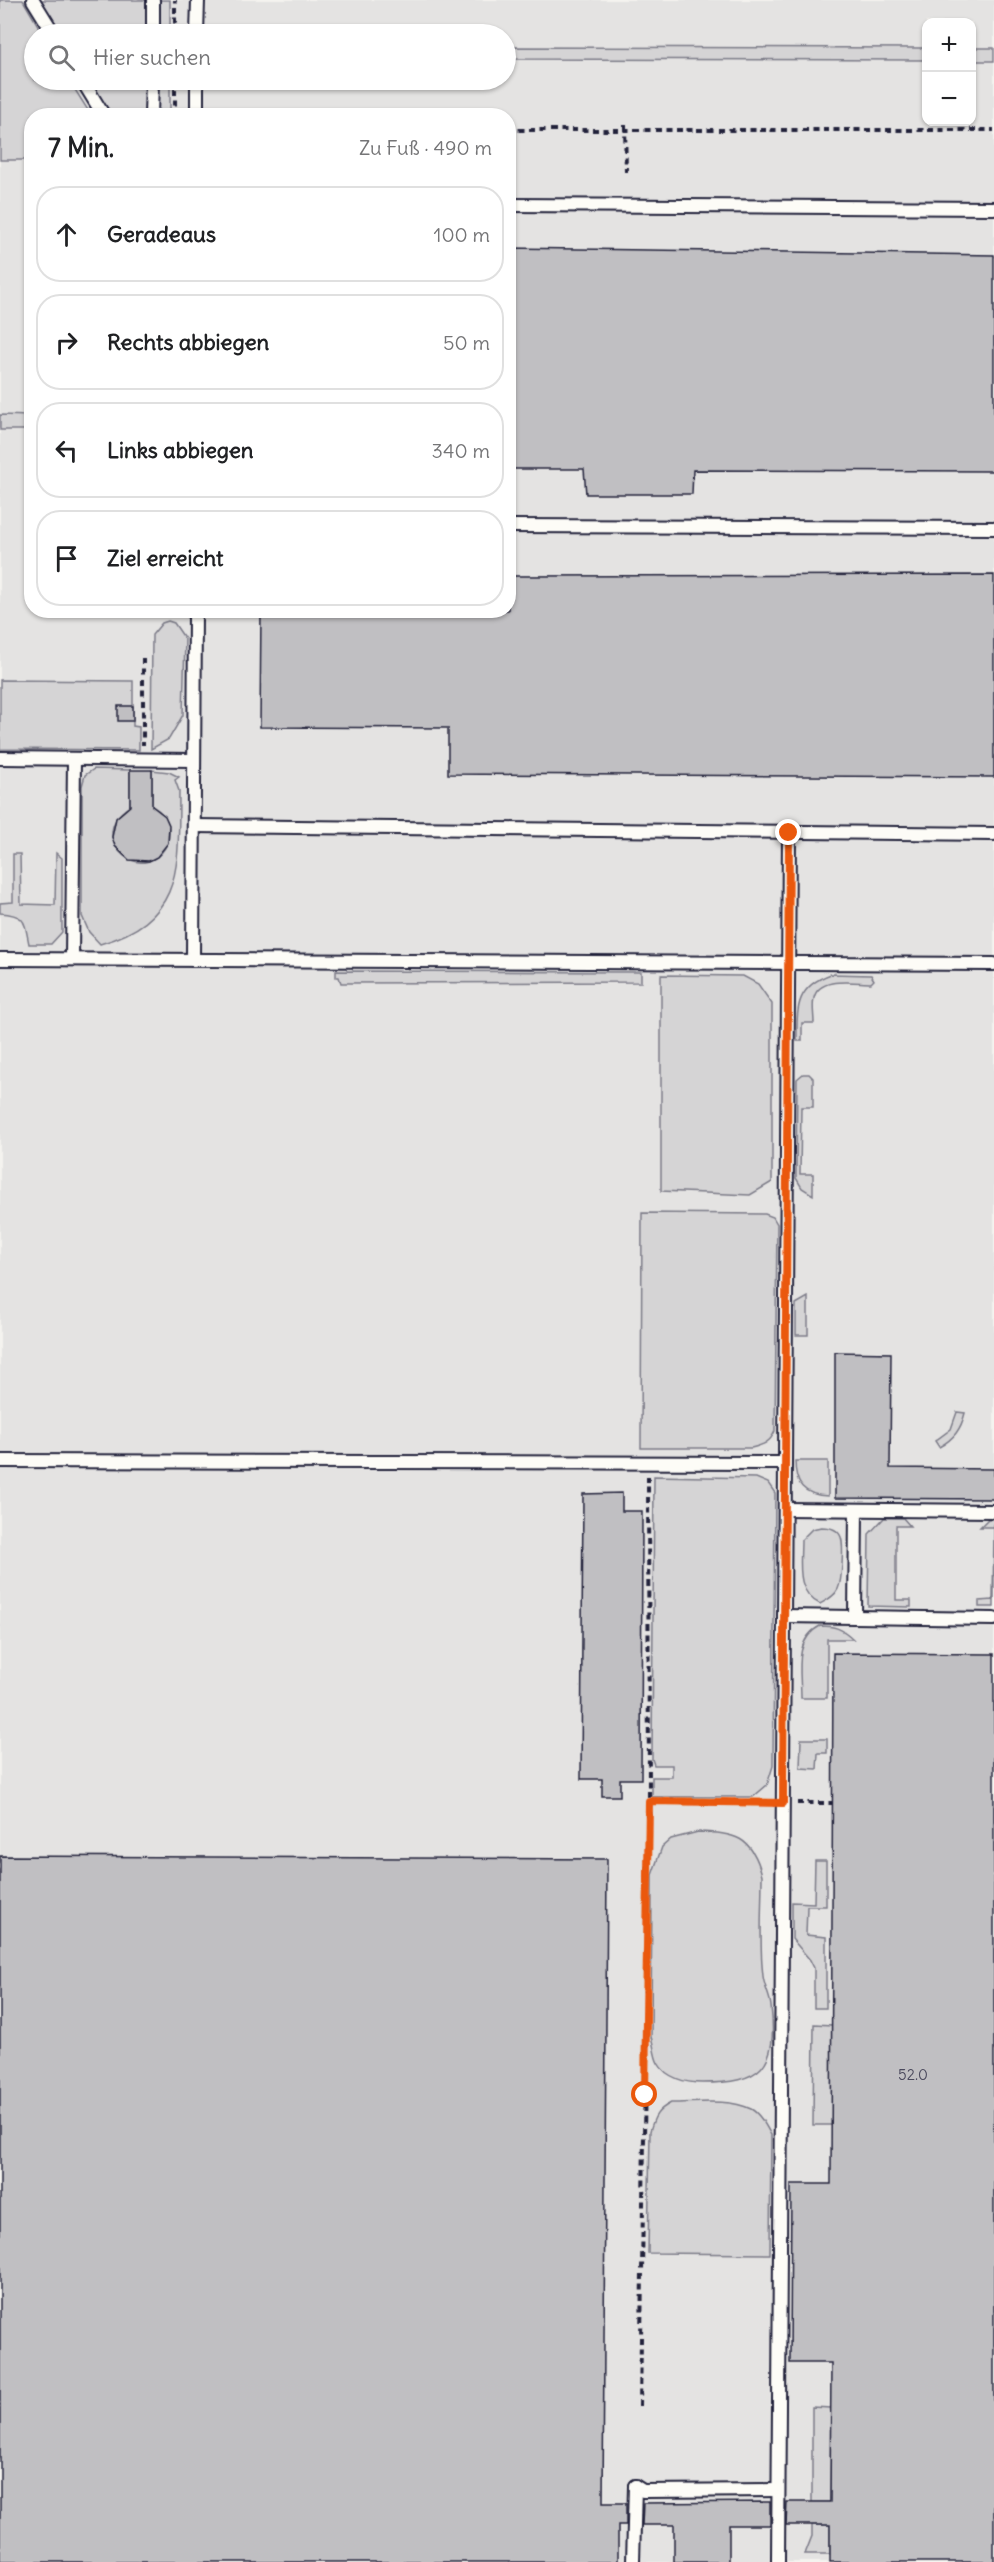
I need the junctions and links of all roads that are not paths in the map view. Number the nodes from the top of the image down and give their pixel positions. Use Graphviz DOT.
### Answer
graph roads {
  1 [pos="33,0"];
  2 [pos="153,0"];
  3 [pos="198,0"];
  4 [pos="48,24"];
  5 [pos="153,24"];
  6 [pos="197,24"];
  7 [pos="88,90"];
  8 [pos="152,90"];
  9 [pos="197,90"];
  10 [pos="99,108"];
  11 [pos="152,108"];
  12 [pos="197,108"];
  13 [pos="516,205"];
  14 [pos="994,208"];
  15 [pos="516,526"];
  16 [pos="994,528"];
  17 [pos="195,618"];
  18 [pos="0,758"];
  19 [pos="74,759"];
  20 [pos="194,760"];
  21 [pos="194,826"];
  22 [pos="789,833"];
  23 [pos="994,834"];
  24 [pos="0,959"];
  25 [pos="72,959"];
  26 [pos="193,960"];
  27 [pos="788,963"];
  28 [pos="994,964"];
  29 [pos="0,1461"];
  30 [pos="785,1463"];
  31 [pos="784,1509"];
  32 [pos="856,1510"];
  33 [pos="994,1511"];
  34 [pos="784,1616"];
  35 [pos="855,1617"];
  36 [pos="994,1619"];
  37 [pos="778,2490"];
  38 [pos="633,2562"];
  39 [pos="778,2562"];
  1 -- 4 [label="lane"];
  2 -- 5 [label="lane"];
  3 -- 6 [label="lane"];
  7 -- 10 [label="lane"];
  8 -- 11 [label="lane"];
  9 -- 12 [label="lane"];
  13 -- 14 [label="lane"];
  15 -- 16 [label="lane"];
  17 -- 20 [label="lane"];
  18 -- 19 [label="lane"];
  19 -- 20 [label="lane"];
  19 -- 25 [label="lane"];
  20 -- 21 [label="lane"];
  21 -- 22 [label="lane"];
  21 -- 26 [label="lane"];
  22 -- 23 [label="lane"];
  22 -- 27 [label="lane"];
  24 -- 25 [label="lane"];
  25 -- 26 [label="lane"];
  26 -- 27 [label="lane"];
  27 -- 28 [label="lane"];
  27 -- 30 [label="lane"];
  29 -- 30 [label="lane"];
  30 -- 31 [label="lane"];
  31 -- 32 [label="lane"];
  31 -- 34 [label="lane"];
  32 -- 33 [label="lane"];
  32 -- 35 [label="lane"];
  34 -- 35 [label="lane"];
  34 -- 37 [label="lane"];
  35 -- 36 [label="lane"];
  37 -- 38 [label="lane"];
  37 -- 39 [label="lane"];
}
